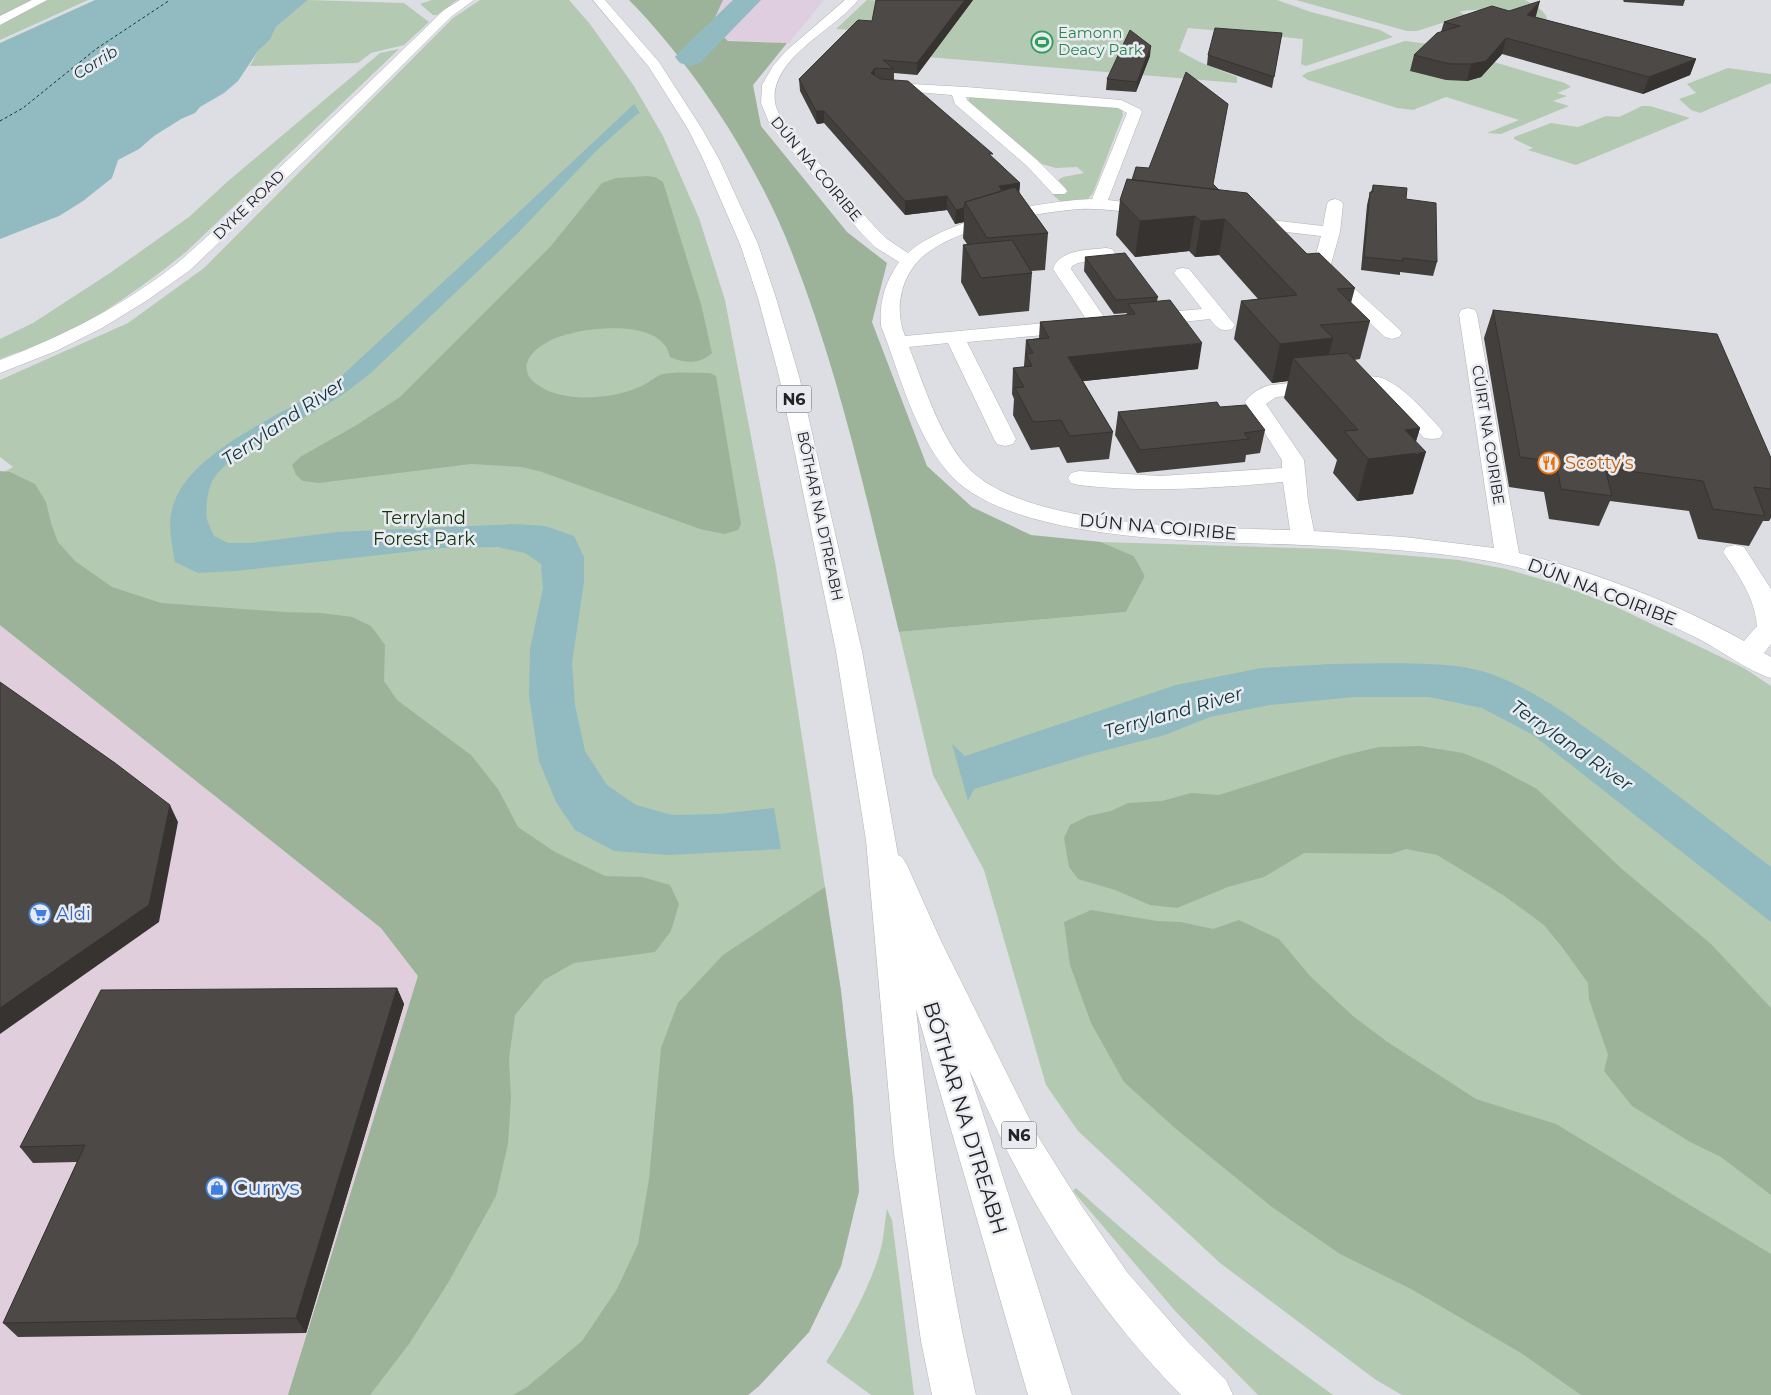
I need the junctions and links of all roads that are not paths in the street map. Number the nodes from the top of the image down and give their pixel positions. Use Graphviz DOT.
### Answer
graph roads {
  1 [pos="41,0"];
  2 [pos="468,0"];
  3 [pos="599,0"];
  4 [pos="852,0"];
  5 [pos="0,21"];
  6 [pos="880,85"];
  7 [pos="966,91"];
  8 [pos="1059,192"];
  9 [pos="1098,204"];
  10 [pos="1335,204"];
  11 [pos="1178,214"];
  12 [pos="1224,220"];
  13 [pos="1332,232"];
  14 [pos="1106,253"];
  15 [pos="909,260"];
  16 [pos="1183,273"];
  17 [pos="1468,314"];
  18 [pos="1114,323"];
  19 [pos="1392,332"];
  20 [pos="955,337"];
  21 [pos="898,342"];
  22 [pos="0,367"];
  23 [pos="1432,433"];
  24 [pos="1005,439"];
  25 [pos="1295,474"];
  26 [pos="1079,478"];
  27 [pos="1303,538"];
  28 [pos="1736,552"];
  29 [pos="1508,557"];
  30 [pos="1768,595"];
  31 [pos="1748,654"];
  32 [pos="1771,669"];
  33 [pos="881,840"];
  34 [pos="954,1395"];
  35 [pos="1050,1395"];
  36 [pos="1211,1395"];
  1 -- 5 [label="main road"];
  2 -- 22 [label="main road, DYKE ROAD"];
  3 -- 33 [label="main road, BÓTHAR NA DTREABH / N6"];
  4 -- 15 [label="main road, DÚN NA COIRIBE"];
  6 -- 7 [label="main road"];
  7 -- 8 [label="main road"];
  7 -- 9 [label="main road"];
  9 -- 11 [label="main road, DÚN NA COIRIBE"];
  9 -- 15 [label="main road, DÚN NA COIRIBE"];
  10 -- 13 [label="main road"];
  12 -- 13 [label="main road"];
  13 -- 19 [label="main road"];
  14 -- 18 [label="main road"];
  15 -- 21 [label="main road, DÚN NA COIRIBE"];
  16 -- 18 [label="main road"];
  17 -- 29 [label="main road, CÚIRT NA COIRIBE"];
  18 -- 20 [label="main road"];
  20 -- 21 [label="main road"];
  20 -- 24 [label="main road"];
  21 -- 27 [label="main road, DÚN NA COIRIBE"];
  23 -- 25 [label="main road"];
  25 -- 26 [label="main road"];
  25 -- 27 [label="main road"];
  27 -- 29 [label="main road, DÚN NA COIRIBE"];
  28 -- 30 [label="main road"];
  29 -- 31 [label="main road, DÚN NA COIRIBE"];
  30 -- 31 [label="main road"];
  31 -- 32 [label="main road, DÚN NA COIRIBE"];
  33 -- 34 [label="main road, BÓTHAR NA DTREABH / N6"];
  33 -- 35 [label="main road, BÓTHAR NA DTREABH / N6"];
  33 -- 36 [label="main road, N6"];
}
